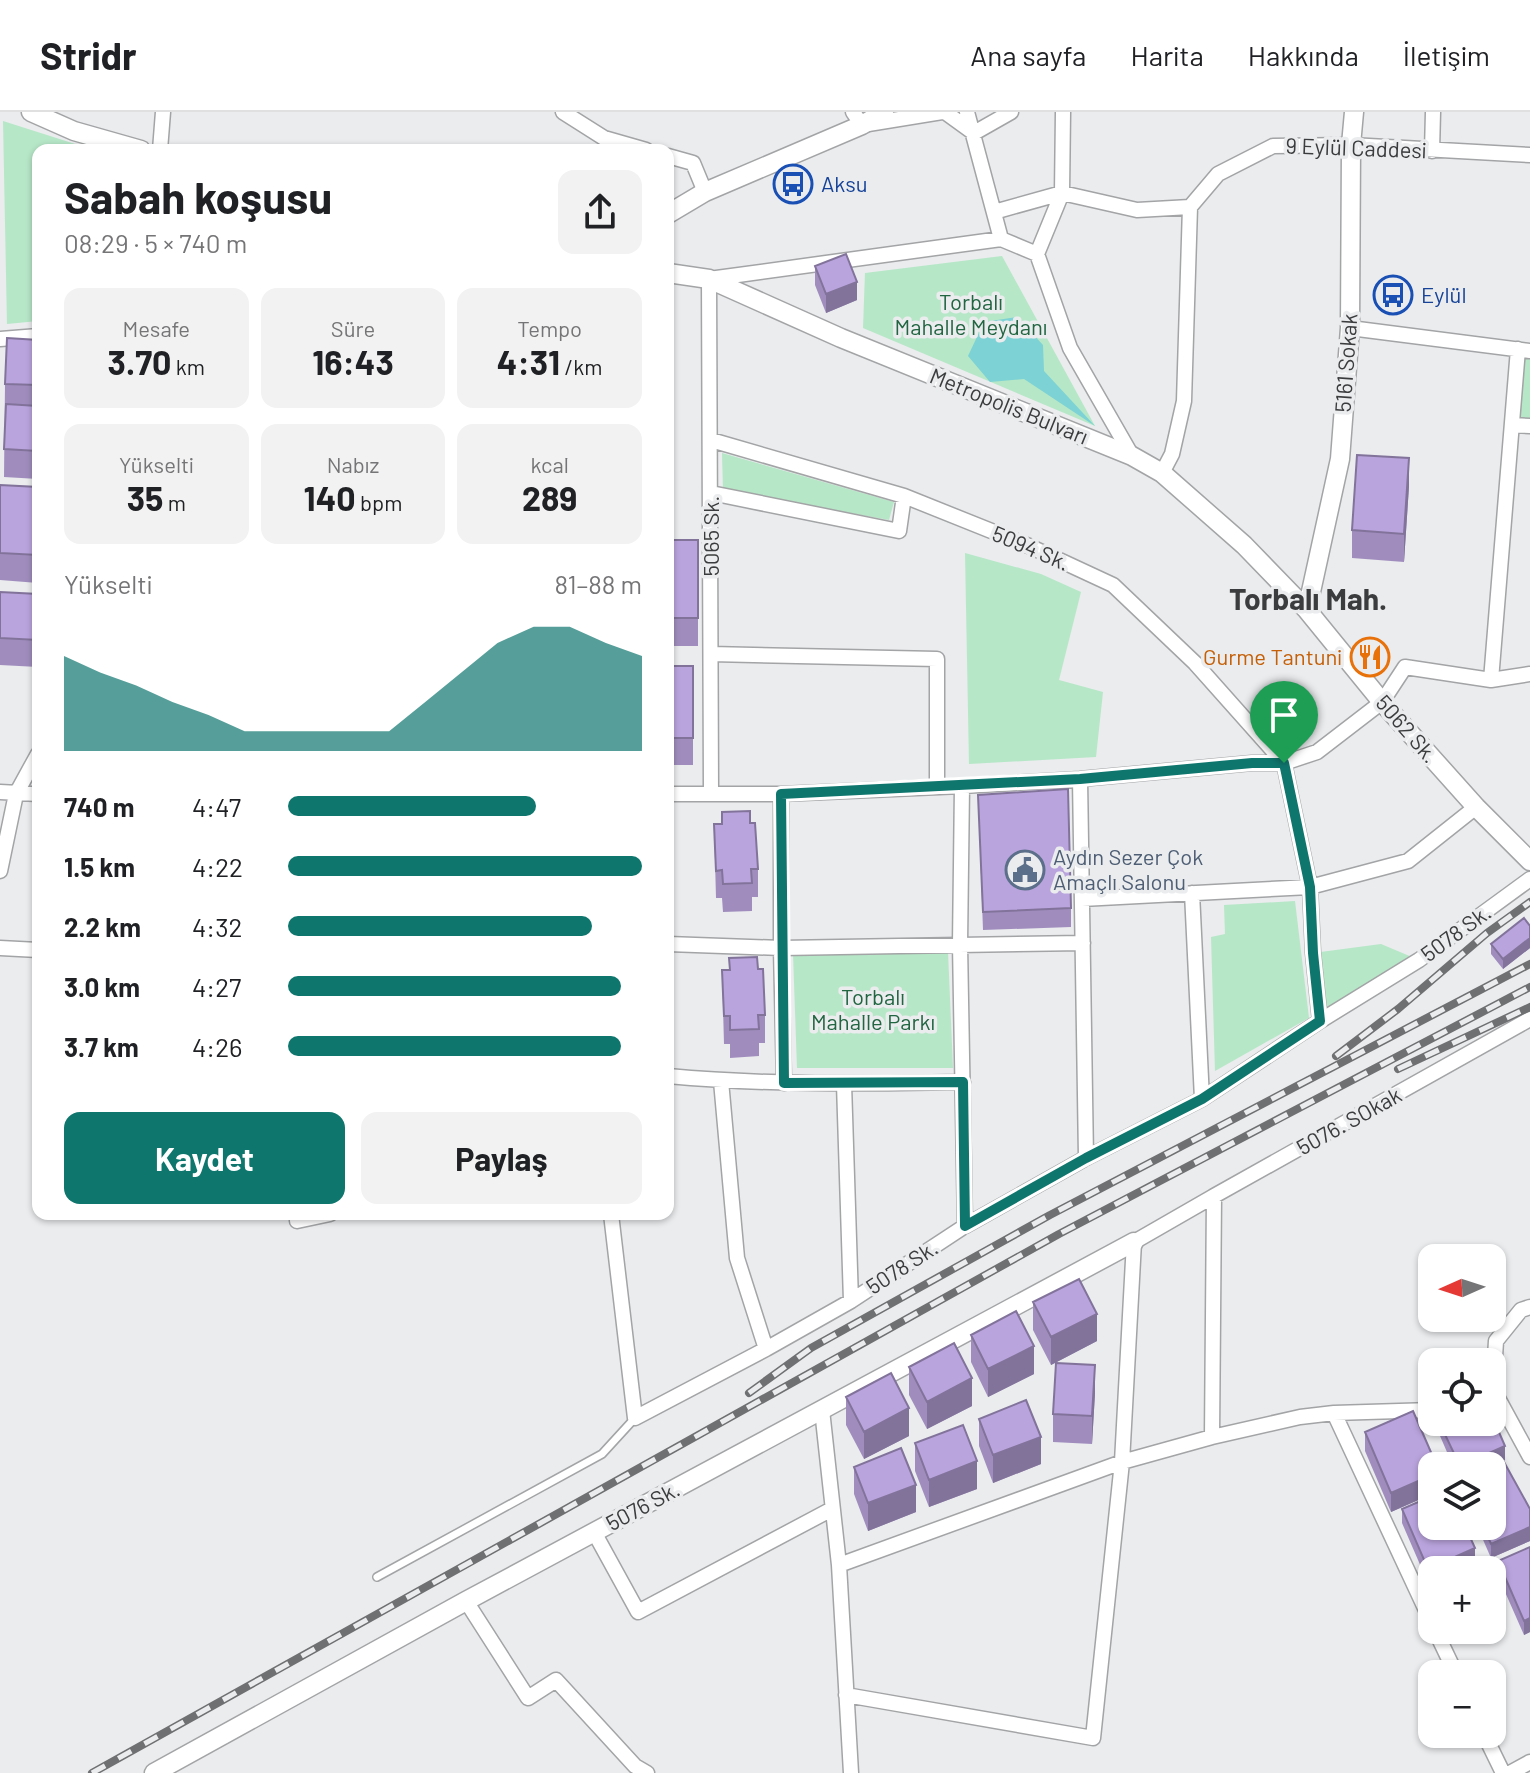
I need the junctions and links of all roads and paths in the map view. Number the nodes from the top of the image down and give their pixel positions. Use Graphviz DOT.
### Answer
graph roads {
  1 [pos="31,112"];
  2 [pos="163,112"];
  3 [pos="563,112"];
  4 [pos="884,112"];
  5 [pos="943,112"];
  6 [pos="967,112"];
  7 [pos="1011,112"];
  8 [pos="1063,112"];
  9 [pos="1354,112"];
  10 [pos="1433,112"];
  11 [pos="858,118"];
  12 [pos="974,133"];
  13 [pos="120,144"];
  14 [pos="160,144"];
  15 [pos="625,144"];
  16 [pos="1351,145"];
  17 [pos="1432,151"];
  18 [pos="1530,155"];
  19 [pos="674,158"];
  20 [pos="705,192"];
  21 [pos="1062,193"];
  22 [pos="1190,207"];
  23 [pos="674,210"];
  24 [pos="994,212"];
  25 [pos="1001,239"];
  26 [pos="1037,254"];
  27 [pos="674,274"];
  28 [pos="709,279"];
  29 [pos="1350,328"];
  30 [pos="32,336"];
  31 [pos="0,339"];
  32 [pos="1524,350"];
  33 [pos="1513,425"];
  34 [pos="1530,426"];
  35 [pos="711,440"];
  36 [pos="1132,456"];
  37 [pos="1162,473"];
  38 [pos="711,493"];
  39 [pos="904,496"];
  40 [pos="1307,610"];
  41 [pos="711,654"];
  42 [pos="1530,674"];
  43 [pos="1491,680"];
  44 [pos="1382,702"];
  45 [pos="1284,763"];
  46 [pos="32,765"];
  47 [pos="1080,779"];
  48 [pos="0,781"];
  49 [pos="937,786"];
  50 [pos="962,786"];
  51 [pos="0,792"];
  52 [pos="711,792"];
  53 [pos="16,794"];
  54 [pos="32,794"];
  55 [pos="674,794"];
  56 [pos="781,794"];
  57 [pos="1476,807"];
  58 [pos="1530,861"];
  59 [pos="0,871"];
  60 [pos="1530,879"];
  61 [pos="1310,887"];
  62 [pos="1192,893"];
  63 [pos="1082,899"];
  64 [pos="1083,943"];
  65 [pos="674,944"];
  66 [pos="960,944"];
  67 [pos="0,948"];
  68 [pos="781,948"];
  69 [pos="32,950"];
  70 [pos="1530,1019"];
  71 [pos="1320,1021"];
  72 [pos="674,1077"];
  73 [pos="721,1081"];
  74 [pos="963,1082"];
  75 [pos="784,1083"];
  76 [pos="844,1084"];
  77 [pos="1202,1099"];
  78 [pos="1086,1158"];
  79 [pos="1214,1196"];
  80 [pos="612,1220"];
  81 [pos="965,1226"];
  82 [pos="1134,1242"];
  83 [pos="851,1301"];
  84 [pos="1530,1307"];
  85 [pos="1496,1348"];
  86 [pos="766,1349"];
  87 [pos="822,1410"];
  88 [pos="1418,1410"];
  89 [pos="1334,1413"];
  90 [pos="1506,1414"];
  91 [pos="635,1418"];
  92 [pos="1212,1437"];
  93 [pos="1530,1457"];
  94 [pos="1122,1462"];
  95 [pos="832,1509"];
  96 [pos="594,1532"];
  97 [pos="839,1565"];
  98 [pos="377,1577"];
  99 [pos="1418,1593"];
  100 [pos="466,1601"];
  101 [pos="846,1695"];
  102 [pos="1491,1748"];
  103 [pos="1530,1762"];
  104 [pos="154,1773"];
  105 [pos="647,1773"];
  106 [pos="851,1773"];
  107 [pos="1503,1773"];
  108 [pos="1510,1773"];
  1 -- 13 [label="main road"];
  2 -- 14 [label="street"];
  3 -- 15 [label="street"];
  4 -- 11 [label="main road"];
  5 -- 11 [label="street"];
  5 -- 12 [label="street"];
  6 -- 12 [label="street"];
  7 -- 12 [label="street"];
  8 -- 21 [label="street"];
  9 -- 16 [label="main road, 5161 Sokak"];
  10 -- 17 [label="street"];
  11 -- 20 [label="main road"];
  12 -- 24 [label="street"];
  16 -- 17 [label="street, 9 Eylül Caddesi"];
  16 -- 22 [label="street, 9 Eylül Caddesi"];
  16 -- 29 [label="main road, 5161 Sokak"];
  17 -- 18 [label="street, 9 Eylül Caddesi"];
  19 -- 20 [label="street"];
  20 -- 23 [label="main road"];
  21 -- 22 [label="street"];
  21 -- 24 [label="street"];
  21 -- 26 [label="street"];
  22 -- 37 [label="street"];
  24 -- 25 [label="street"];
  25 -- 26 [label="street"];
  25 -- 28 [label="street"];
  26 -- 36 [label="street"];
  27 -- 28 [label="main road, Metropolis Bulvarı"];
  28 -- 35 [label="street, 5065 Sk."];
  28 -- 36 [label="main road, Metropolis Bulvarı"];
  29 -- 32 [label="street"];
  29 -- 40 [label="main road, 5161 Sokak"];
  30 -- 31 [label="street"];
  32 -- 33 [label="street"];
  33 -- 34 [label="street"];
  33 -- 43 [label="street"];
  35 -- 38 [label="street, 5065 Sk."];
  35 -- 39 [label="street, 5094 Sk."];
  36 -- 37 [label="main road, Metropolis Bulvarı"];
  37 -- 40 [label="main road, Metropolis Bulvarı"];
  38 -- 39 [label="street"];
  38 -- 41 [label="street, 5065 Sk."];
  39 -- 45 [label="street, 5094 Sk."];
  40 -- 44 [label="main road, 5062 Sk."];
  41 -- 49 [label="street"];
  41 -- 52 [label="street, 5065 Sk."];
  42 -- 43 [label="street"];
  43 -- 44 [label="street"];
  44 -- 45 [label="street"];
  44 -- 57 [label="main road, 5062 Sk."];
  45 -- 47 [label="street"];
  45 -- 61 [label="street"];
  46 -- 53 [label="street"];
  47 -- 50 [label="street"];
  47 -- 63 [label="street"];
  48 -- 53 [label="street"];
  49 -- 50 [label="street"];
  49 -- 56 [label="street"];
  50 -- 66 [label="street"];
  51 -- 53 [label="street"];
  52 -- 55 [label="street"];
  52 -- 56 [label="street"];
  53 -- 54 [label="street"];
  53 -- 59 [label="street"];
  56 -- 68 [label="street"];
  57 -- 58 [label="main road, 5062 Sk."];
  57 -- 61 [label="street"];
  60 -- 71 [label="street, 5078 Sk."];
  61 -- 62 [label="street"];
  61 -- 71 [label="street"];
  62 -- 63 [label="street"];
  62 -- 77 [label="street"];
  63 -- 64 [label="street"];
  64 -- 66 [label="street"];
  64 -- 78 [label="street"];
  65 -- 68 [label="street"];
  66 -- 68 [label="street"];
  66 -- 74 [label="street"];
  67 -- 69 [label="street"];
  68 -- 75 [label="street"];
  70 -- 79 [label="street, 5076. SOkak"];
  71 -- 77 [label="street, 5078 Sk."];
  72 -- 73 [label="street"];
  73 -- 75 [label="street"];
  73 -- 86 [label="street"];
  74 -- 76 [label="street"];
  74 -- 81 [label="street"];
  75 -- 76 [label="street"];
  76 -- 83 [label="street"];
  77 -- 78 [label="street, 5078 Sk."];
  78 -- 81 [label="street, 5078 Sk."];
  79 -- 82 [label="street, 5076. SOkak"];
  79 -- 92 [label="street"];
  80 -- 91 [label="street"];
  81 -- 83 [label="street, 5078 Sk."];
  82 -- 87 [label="main road, 5076 Sk."];
  82 -- 94 [label="street"];
  83 -- 86 [label="street, 5078 Sk."];
  84 -- 85 [label="street"];
  86 -- 91 [label="street, 5078 Sk."];
  87 -- 95 [label="street"];
  87 -- 96 [label="main road, 5076 Sk."];
  88 -- 89 [label="street"];
  89 -- 92 [label="street"];
  89 -- 99 [label="street"];
  90 -- 93 [label="street"];
  91 -- 98 [label="lane"];
  92 -- 94 [label="street"];
  94 -- 97 [label="street"];
  94 -- 101 [label="street"];
  95 -- 96 [label="street"];
  95 -- 97 [label="street"];
  96 -- 100 [label="main road, 5076 Sk."];
  97 -- 101 [label="street"];
  100 -- 104 [label="main road, 5076 Sk."];
  100 -- 105 [label="street"];
  101 -- 106 [label="street"];
  102 -- 107 [label="street"];
  103 -- 108 [label="street"];
}
